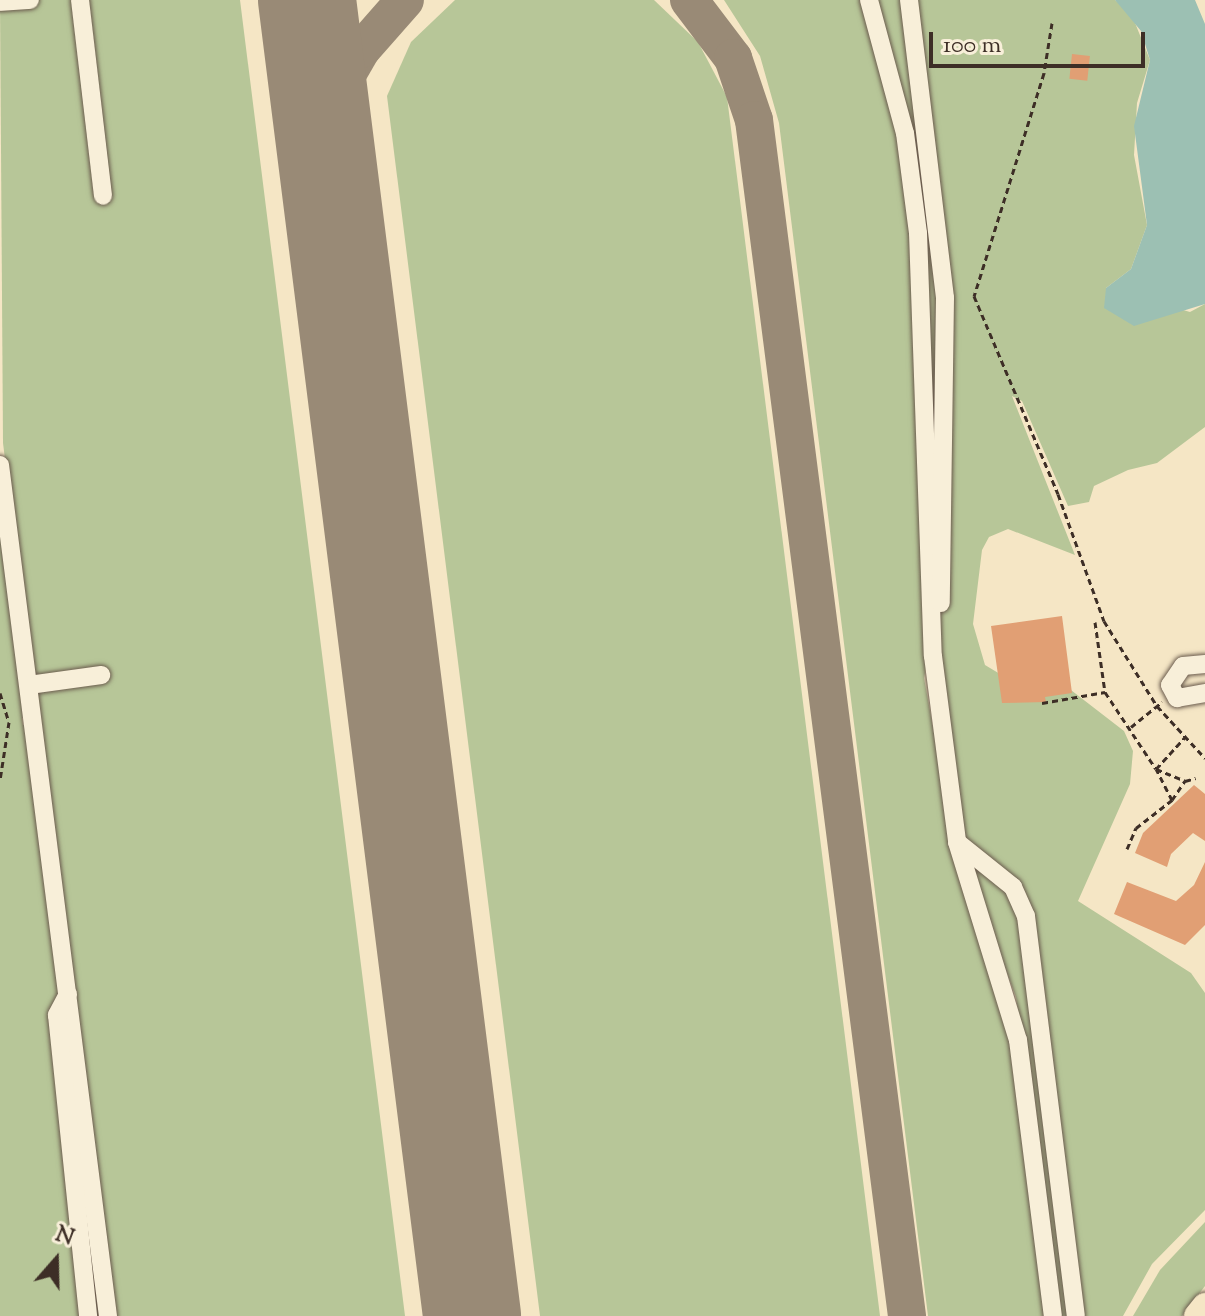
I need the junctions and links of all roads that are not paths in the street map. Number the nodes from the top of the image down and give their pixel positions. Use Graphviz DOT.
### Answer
graph roads {
  1 [pos="30,0"];
  2 [pos="80,0"];
  3 [pos="869,0"];
  4 [pos="909,0"];
  5 [pos="0,2"];
  6 [pos="103,196"];
  7 [pos="0,465"];
  8 [pos="1205,664"];
  9 [pos="101,675"];
  10 [pos="936,678"];
  11 [pos="29,685"];
  12 [pos="1205,693"];
  13 [pos="957,842"];
  14 [pos="68,994"];
  15 [pos="1205,1306"];
  16 [pos="88,1316"];
  17 [pos="108,1316"];
  18 [pos="1053,1316"];
  19 [pos="1076,1316"];
  20 [pos="1197,1316"];
  1 -- 5 [label="street"];
  2 -- 6 [label="street"];
  3 -- 10 [label="street"];
  4 -- 10 [label="street"];
  7 -- 11 [label="street"];
  8 -- 12 [label="street"];
  9 -- 11 [label="street"];
  10 -- 13 [label="street"];
  11 -- 14 [label="street"];
  13 -- 18 [label="street"];
  13 -- 19 [label="street"];
  14 -- 16 [label="street"];
  14 -- 17 [label="street"];
  15 -- 20 [label="highway"];
}
